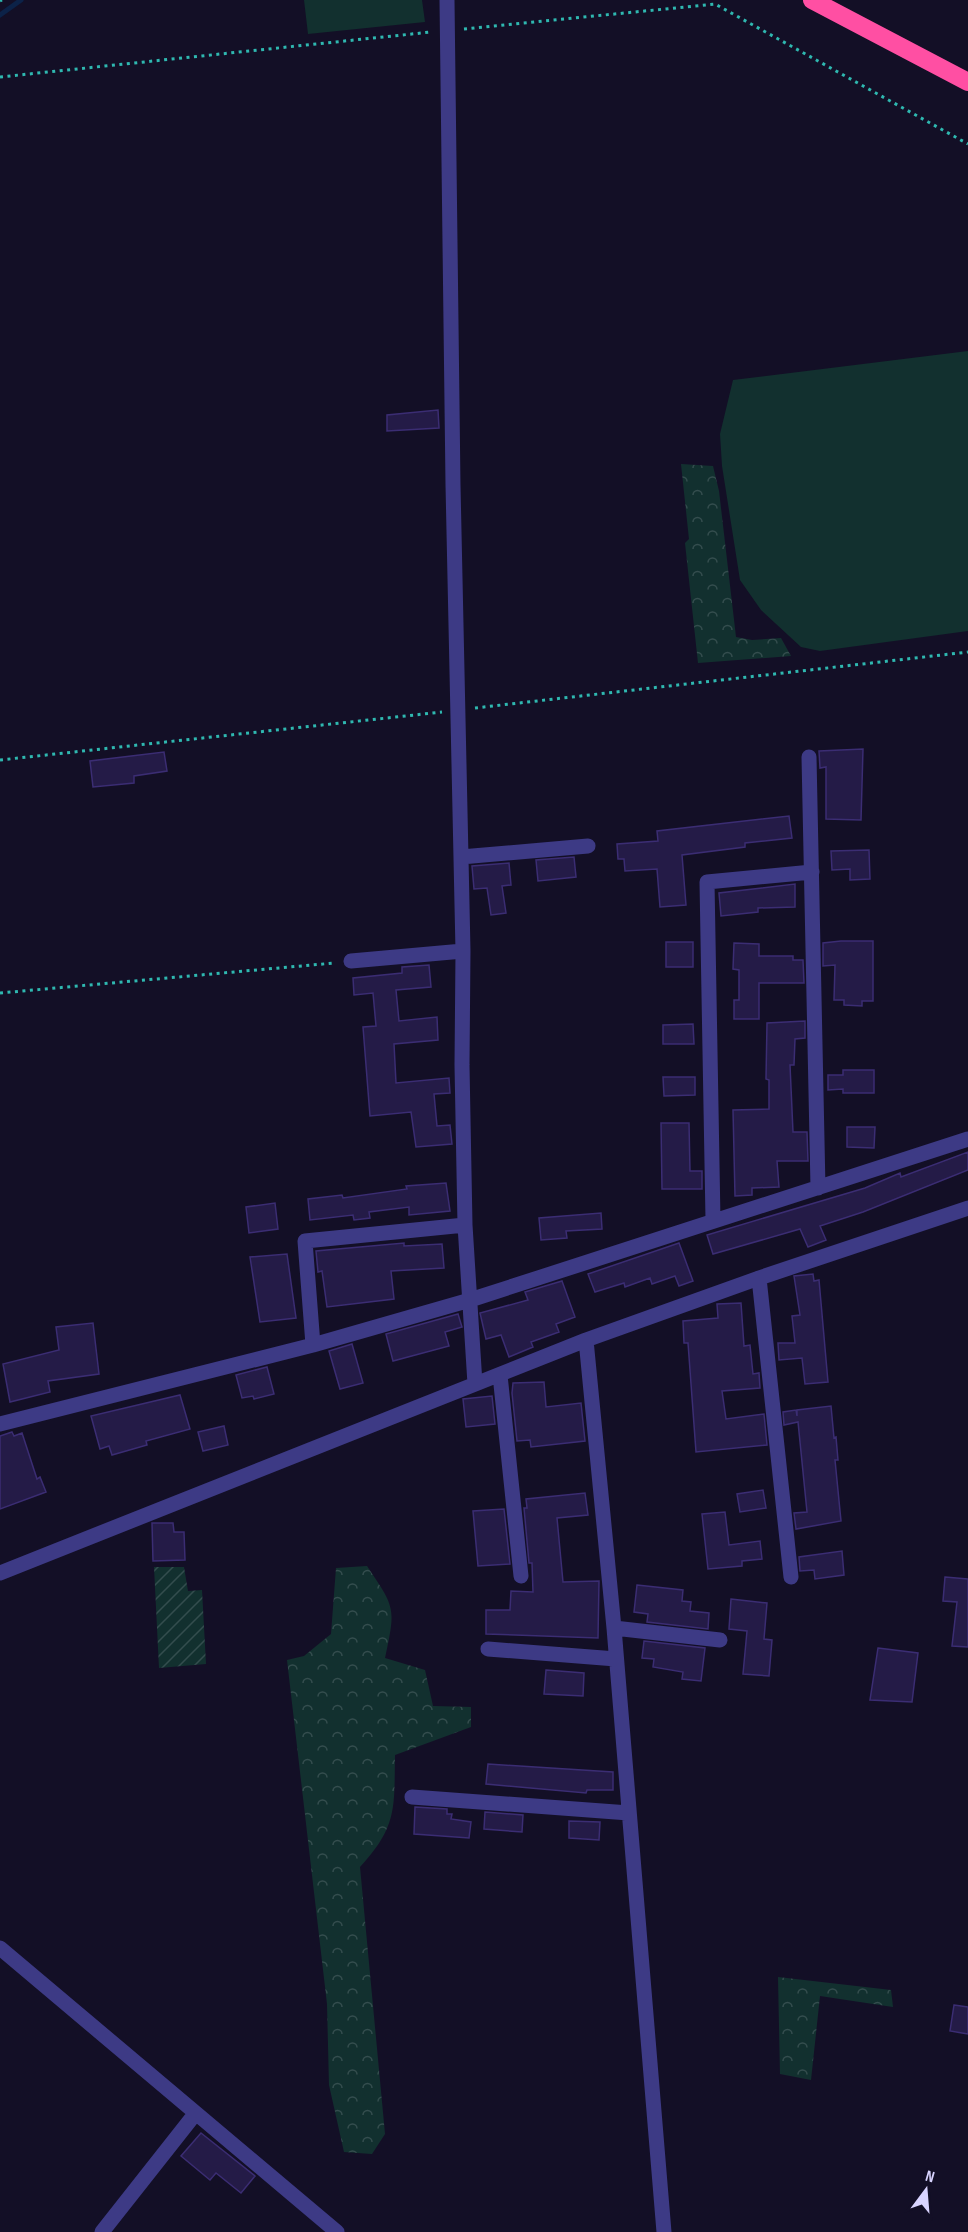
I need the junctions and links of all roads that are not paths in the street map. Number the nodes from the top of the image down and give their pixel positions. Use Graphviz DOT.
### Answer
graph roads {
  1 [pos="447,0"];
  2 [pos="812,0"];
  3 [pos="968,82"];
  4 [pos="808,757"];
  5 [pos="588,846"];
  6 [pos="461,857"];
  7 [pos="812,872"];
  8 [pos="463,951"];
  9 [pos="351,961"];
  10 [pos="968,1139"];
  11 [pos="818,1188"];
  12 [pos="968,1208"];
  13 [pos="713,1220"];
  14 [pos="465,1225"];
  15 [pos="759,1278"];
  16 [pos="470,1300"];
  17 [pos="586,1340"];
  18 [pos="312,1345"];
  19 [pos="500,1375"];
  20 [pos="475,1384"];
  21 [pos="0,1424"];
  22 [pos="0,1573"];
  23 [pos="521,1576"];
  24 [pos="791,1577"];
  25 [pos="614,1628"];
  26 [pos="720,1641"];
  27 [pos="488,1649"];
  28 [pos="616,1659"];
  29 [pos="412,1797"];
  30 [pos="629,1813"];
  31 [pos="0,1948"];
  32 [pos="195,2114"];
  33 [pos="102,2232"];
  34 [pos="337,2232"];
  35 [pos="664,2232"];
  1 -- 6 [label="street"];
  2 -- 3 [label="highway"];
  4 -- 7 [label="street"];
  5 -- 6 [label="street"];
  6 -- 8 [label="street"];
  7 -- 11 [label="street"];
  7 -- 13 [label="street"];
  8 -- 9 [label="street"];
  8 -- 14 [label="street"];
  10 -- 11 [label="street"];
  11 -- 13 [label="street"];
  12 -- 15 [label="street"];
  13 -- 16 [label="street"];
  14 -- 16 [label="street"];
  14 -- 18 [label="street"];
  15 -- 17 [label="street"];
  15 -- 24 [label="street"];
  16 -- 18 [label="street"];
  16 -- 20 [label="street"];
  17 -- 19 [label="street"];
  17 -- 25 [label="street"];
  18 -- 21 [label="street"];
  19 -- 20 [label="street"];
  19 -- 23 [label="street"];
  20 -- 22 [label="street"];
  25 -- 26 [label="street"];
  25 -- 28 [label="street"];
  27 -- 28 [label="street"];
  28 -- 30 [label="street"];
  29 -- 30 [label="street"];
  30 -- 35 [label="street"];
  31 -- 32 [label="street"];
  32 -- 33 [label="street"];
  32 -- 34 [label="street"];
}
